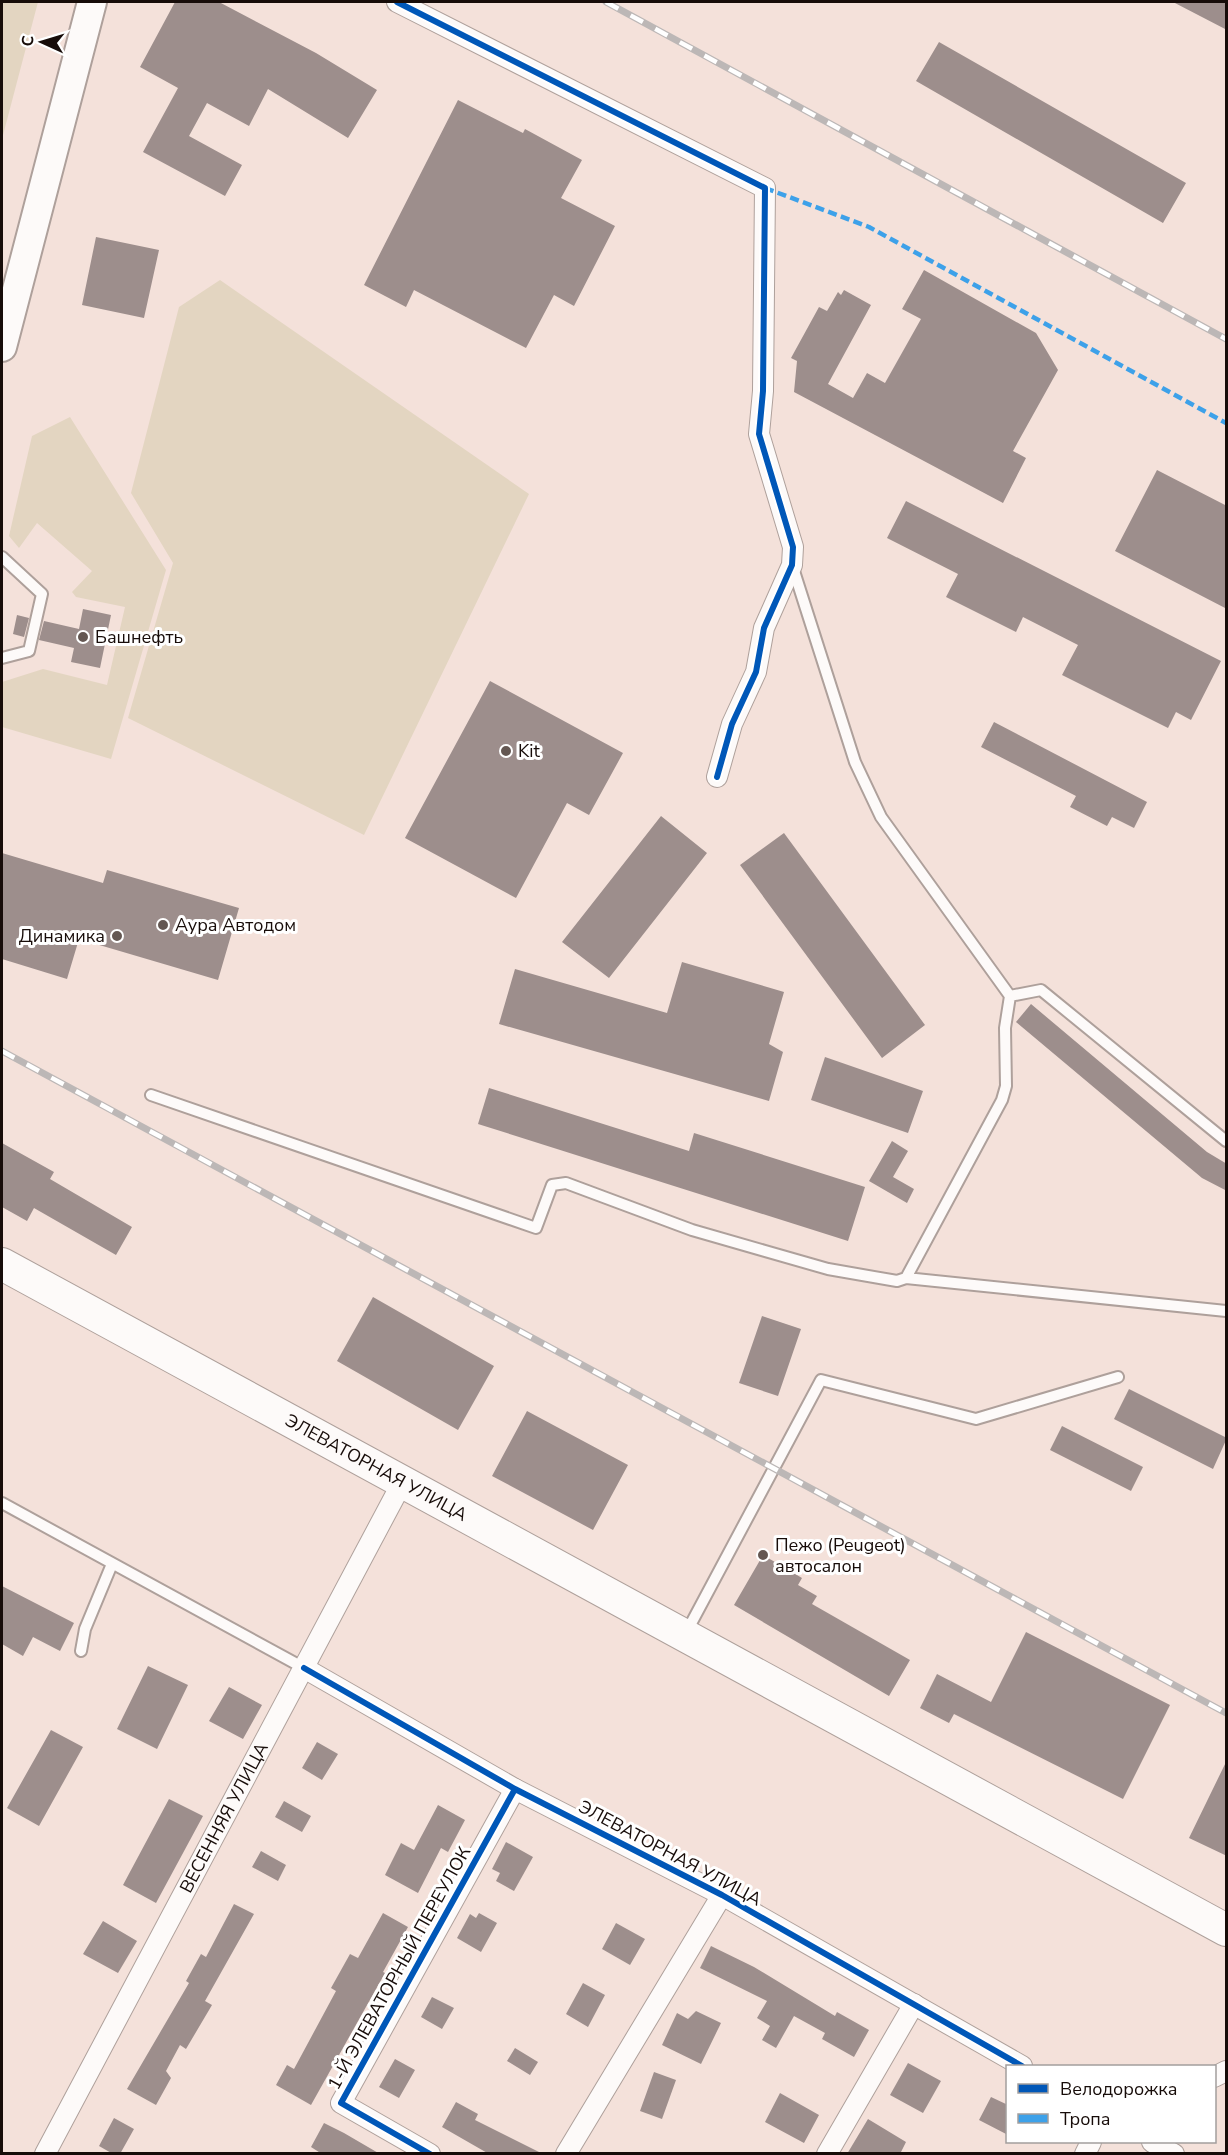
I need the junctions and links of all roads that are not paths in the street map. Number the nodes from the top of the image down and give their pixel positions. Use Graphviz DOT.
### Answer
graph roads {
  1 [pos="92,2"];
  2 [pos="397,2"];
  3 [pos="2,347"];
  4 [pos="2,557"];
  5 [pos="792,565"];
  6 [pos="2,658"];
  7 [pos="717,777"];
  8 [pos="1010,996"];
  9 [pos="151,1095"];
  10 [pos="1227,1141"];
  11 [pos="2,1264"];
  12 [pos="906,1278"];
  13 [pos="1227,1311"];
  14 [pos="1118,1377"];
  15 [pos="403,1481"];
  16 [pos="2,1503"];
  17 [pos="112,1564"];
  18 [pos="685,1635"];
  19 [pos="81,1651"];
  20 [pos="304,1668"];
  21 [pos="515,1790"];
  22 [pos="722,1894"];
  23 [pos="1227,1930"];
  24 [pos="914,2004"];
  25 [pos="1019,2065"];
  26 [pos="1154,2143"];
  27 [pos="45,2154"];
  28 [pos="430,2154"];
  29 [pos="566,2154"];
  30 [pos="827,2154"];
  31 [pos="1174,2154"];
  1 -- 3 [label="main road"];
  2 -- 5 [label="street"];
  4 -- 6 [label="lane"];
  5 -- 7 [label="street"];
  5 -- 8 [label="lane"];
  8 -- 10 [label="lane"];
  8 -- 12 [label="lane"];
  9 -- 12 [label="lane"];
  11 -- 15 [label="main road, ЭЛЕВАТОРНАЯ УЛИЦА"];
  12 -- 13 [label="lane"];
  14 -- 18 [label="lane"];
  15 -- 18 [label="main road, ЭЛЕВАТОРНАЯ УЛИЦА"];
  15 -- 20 [label="street, ВЕСЕННЯЯ УЛИЦА"];
  16 -- 17 [label="lane"];
  17 -- 19 [label="lane"];
  17 -- 20 [label="lane"];
  18 -- 23 [label="main road, ЭЛЕВАТОРНАЯ УЛИЦА"];
  20 -- 21 [label="street, ЭЛЕВАТОРНАЯ УЛИЦА"];
  20 -- 27 [label="street, ВЕСЕННЯЯ УЛИЦА"];
  21 -- 22 [label="street, ЭЛЕВАТОРНАЯ УЛИЦА"];
  21 -- 28 [label="street, 1-Й ЭЛЕВАТОРНЫЙ ПЕРЕУЛОК"];
  22 -- 24 [label="street, ЭЛЕВАТОРНАЯ УЛИЦА"];
  22 -- 29 [label="street"];
  24 -- 25 [label="street, ЭЛЕВАТОРНАЯ УЛИЦА"];
  24 -- 30 [label="street"];
  26 -- 31 [label="street"];
}
